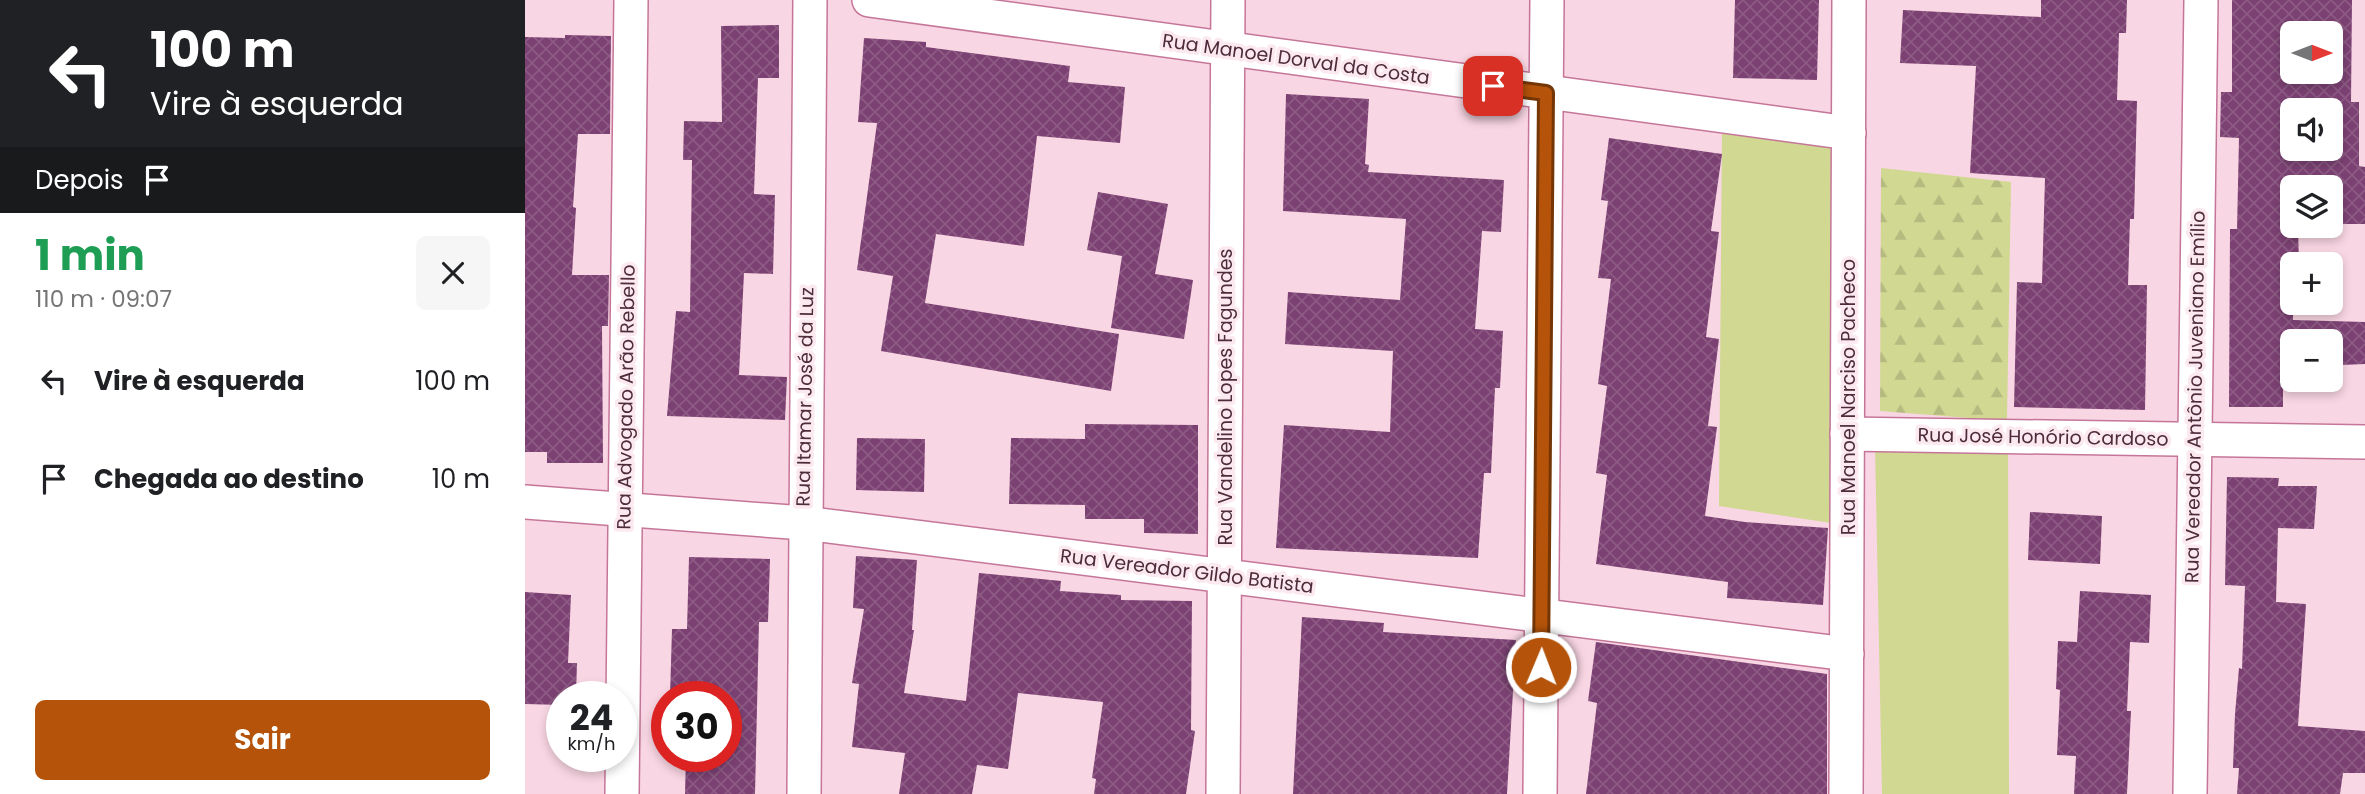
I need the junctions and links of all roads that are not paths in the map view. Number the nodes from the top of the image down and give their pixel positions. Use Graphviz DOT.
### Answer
graph roads {
  1 [pos="631,0"];
  2 [pos="810,0"];
  3 [pos="869,0"];
  4 [pos="1228,0"];
  5 [pos="1547,0"];
  6 [pos="1849,0"];
  7 [pos="2201,0"];
  8 [pos="1227,50"];
  9 [pos="1546,93"];
  10 [pos="1849,133"];
  11 [pos="1847,434"];
  12 [pos="2194,439"];
  13 [pos="2365,442"];
  14 [pos="525,502"];
  15 [pos="625,508"];
  16 [pos="804,523"];
  17 [pos="1224,576"];
  18 [pos="1542,616"];
  19 [pos="1847,654"];
  20 [pos="622,794"];
  21 [pos="804,794"];
  22 [pos="1223,794"];
  23 [pos="1540,794"];
  24 [pos="1846,794"];
  25 [pos="2190,794"];
  1 -- 15 [label="street, Rua Advogado Arão Rebello"];
  2 -- 16 [label="street, Rua Itamar José da Luz"];
  3 -- 8 [label="street, Rua Manoel Dorval da Costa"];
  4 -- 8 [label="street, Rua Vandelino Lopes Fagundes"];
  5 -- 9 [label="street"];
  6 -- 10 [label="street, Rua Manoel Narciso Pacheco"];
  7 -- 12 [label="street, Rua Vereador Antônio Juveniano Emílio"];
  8 -- 9 [label="street, Rua Manoel Dorval da Costa"];
  8 -- 17 [label="street, Rua Vandelino Lopes Fagundes"];
  9 -- 10 [label="street, Rua Manoel Dorval da Costa"];
  9 -- 18 [label="street"];
  10 -- 11 [label="street, Rua Manoel Narciso Pacheco"];
  11 -- 12 [label="street, Rua José Honório Cardoso"];
  11 -- 19 [label="street, Rua Manoel Narciso Pacheco"];
  12 -- 13 [label="street, Rua José Honório Cardoso"];
  12 -- 25 [label="street, Rua Vereador Antônio Juveniano Emílio"];
  14 -- 15 [label="street, Rua Vereador Gildo Batista"];
  15 -- 16 [label="street, Rua Vereador Gildo Batista"];
  15 -- 20 [label="street, Rua Advogado Arão Rebello"];
  16 -- 17 [label="street, Rua Vereador Gildo Batista"];
  16 -- 21 [label="street, Rua Itamar José da Luz"];
  17 -- 18 [label="street, Rua Vereador Gildo Batista"];
  17 -- 22 [label="street, Rua Vandelino Lopes Fagundes"];
  18 -- 19 [label="street, Rua Vereador Gildo Batista"];
  18 -- 23 [label="street"];
  19 -- 24 [label="street, Rua Manoel Narciso Pacheco"];
}
